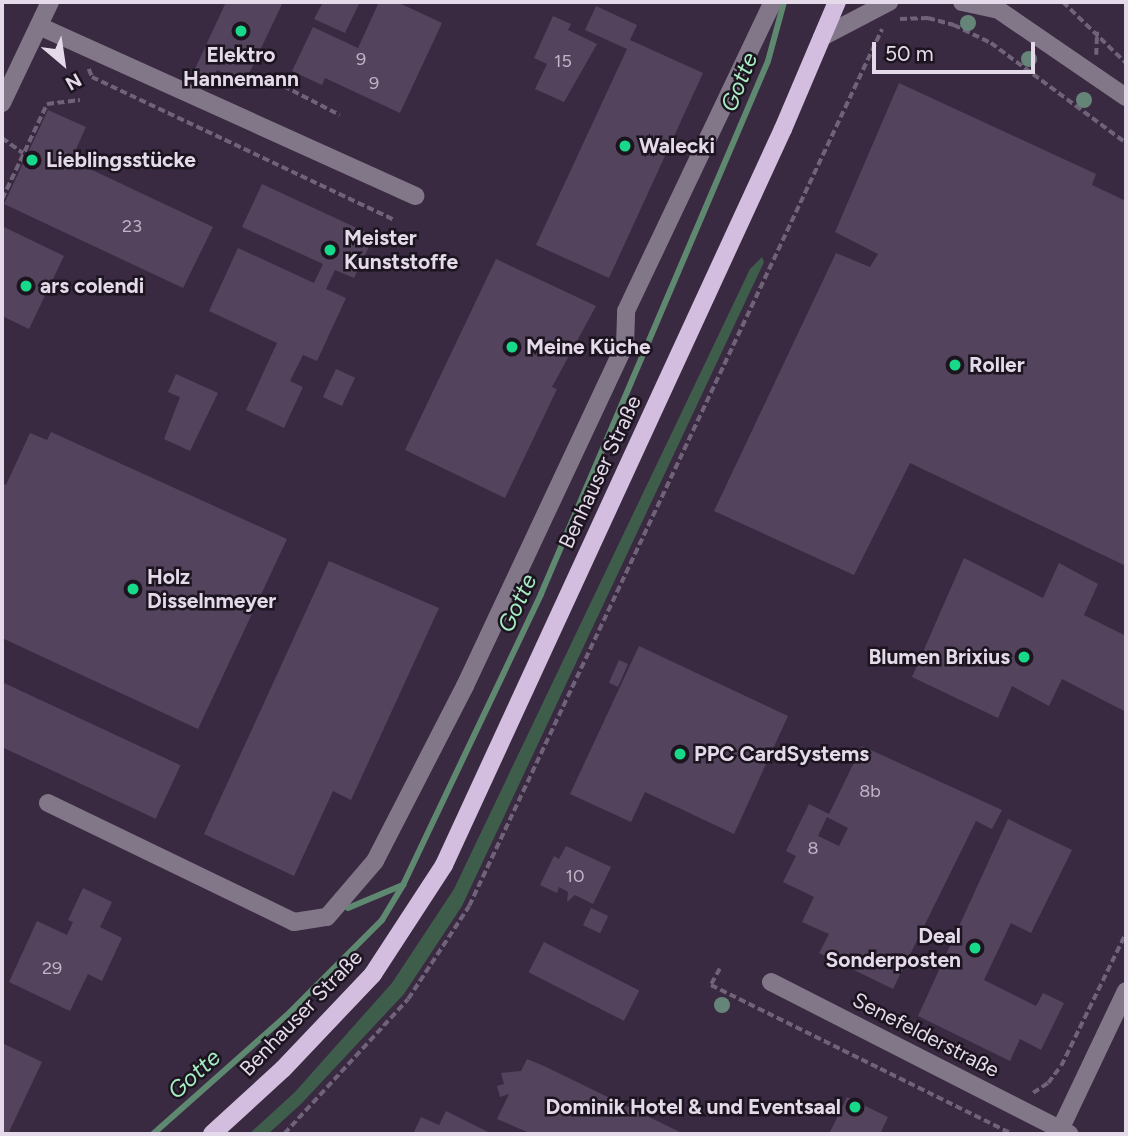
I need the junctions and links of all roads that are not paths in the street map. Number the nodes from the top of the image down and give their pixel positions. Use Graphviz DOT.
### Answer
graph roads {
  1 [pos="50,2"];
  2 [pos="773,2"];
  3 [pos="837,2"];
  4 [pos="889,2"];
  5 [pos="962,2"];
  6 [pos="991,5"];
  7 [pos="39,26"];
  8 [pos="822,37"];
  9 [pos="1126,97"];
  10 [pos="2,103"];
  11 [pos="415,196"];
  12 [pos="48,803"];
  13 [pos="771,982"];
  14 [pos="1126,991"];
  15 [pos="1118,1027"];
  16 [pos="1062,1133"];
  17 [pos="212,1134"];
  1 -- 7 [label="street"];
  2 -- 12 [label="street"];
  3 -- 8 [label="main road, Benhauser Straße"];
  4 -- 8 [label="street"];
  5 -- 6 [label="street"];
  6 -- 9 [label="street"];
  7 -- 10 [label="street"];
  7 -- 11 [label="street"];
  8 -- 17 [label="main road, Benhauser Straße"];
  13 -- 16 [label="street, Senefelderstraße"];
  14 -- 15 [label="street, Senefelderstraße"];
  15 -- 16 [label="street, Senefelderstraße"];
}
